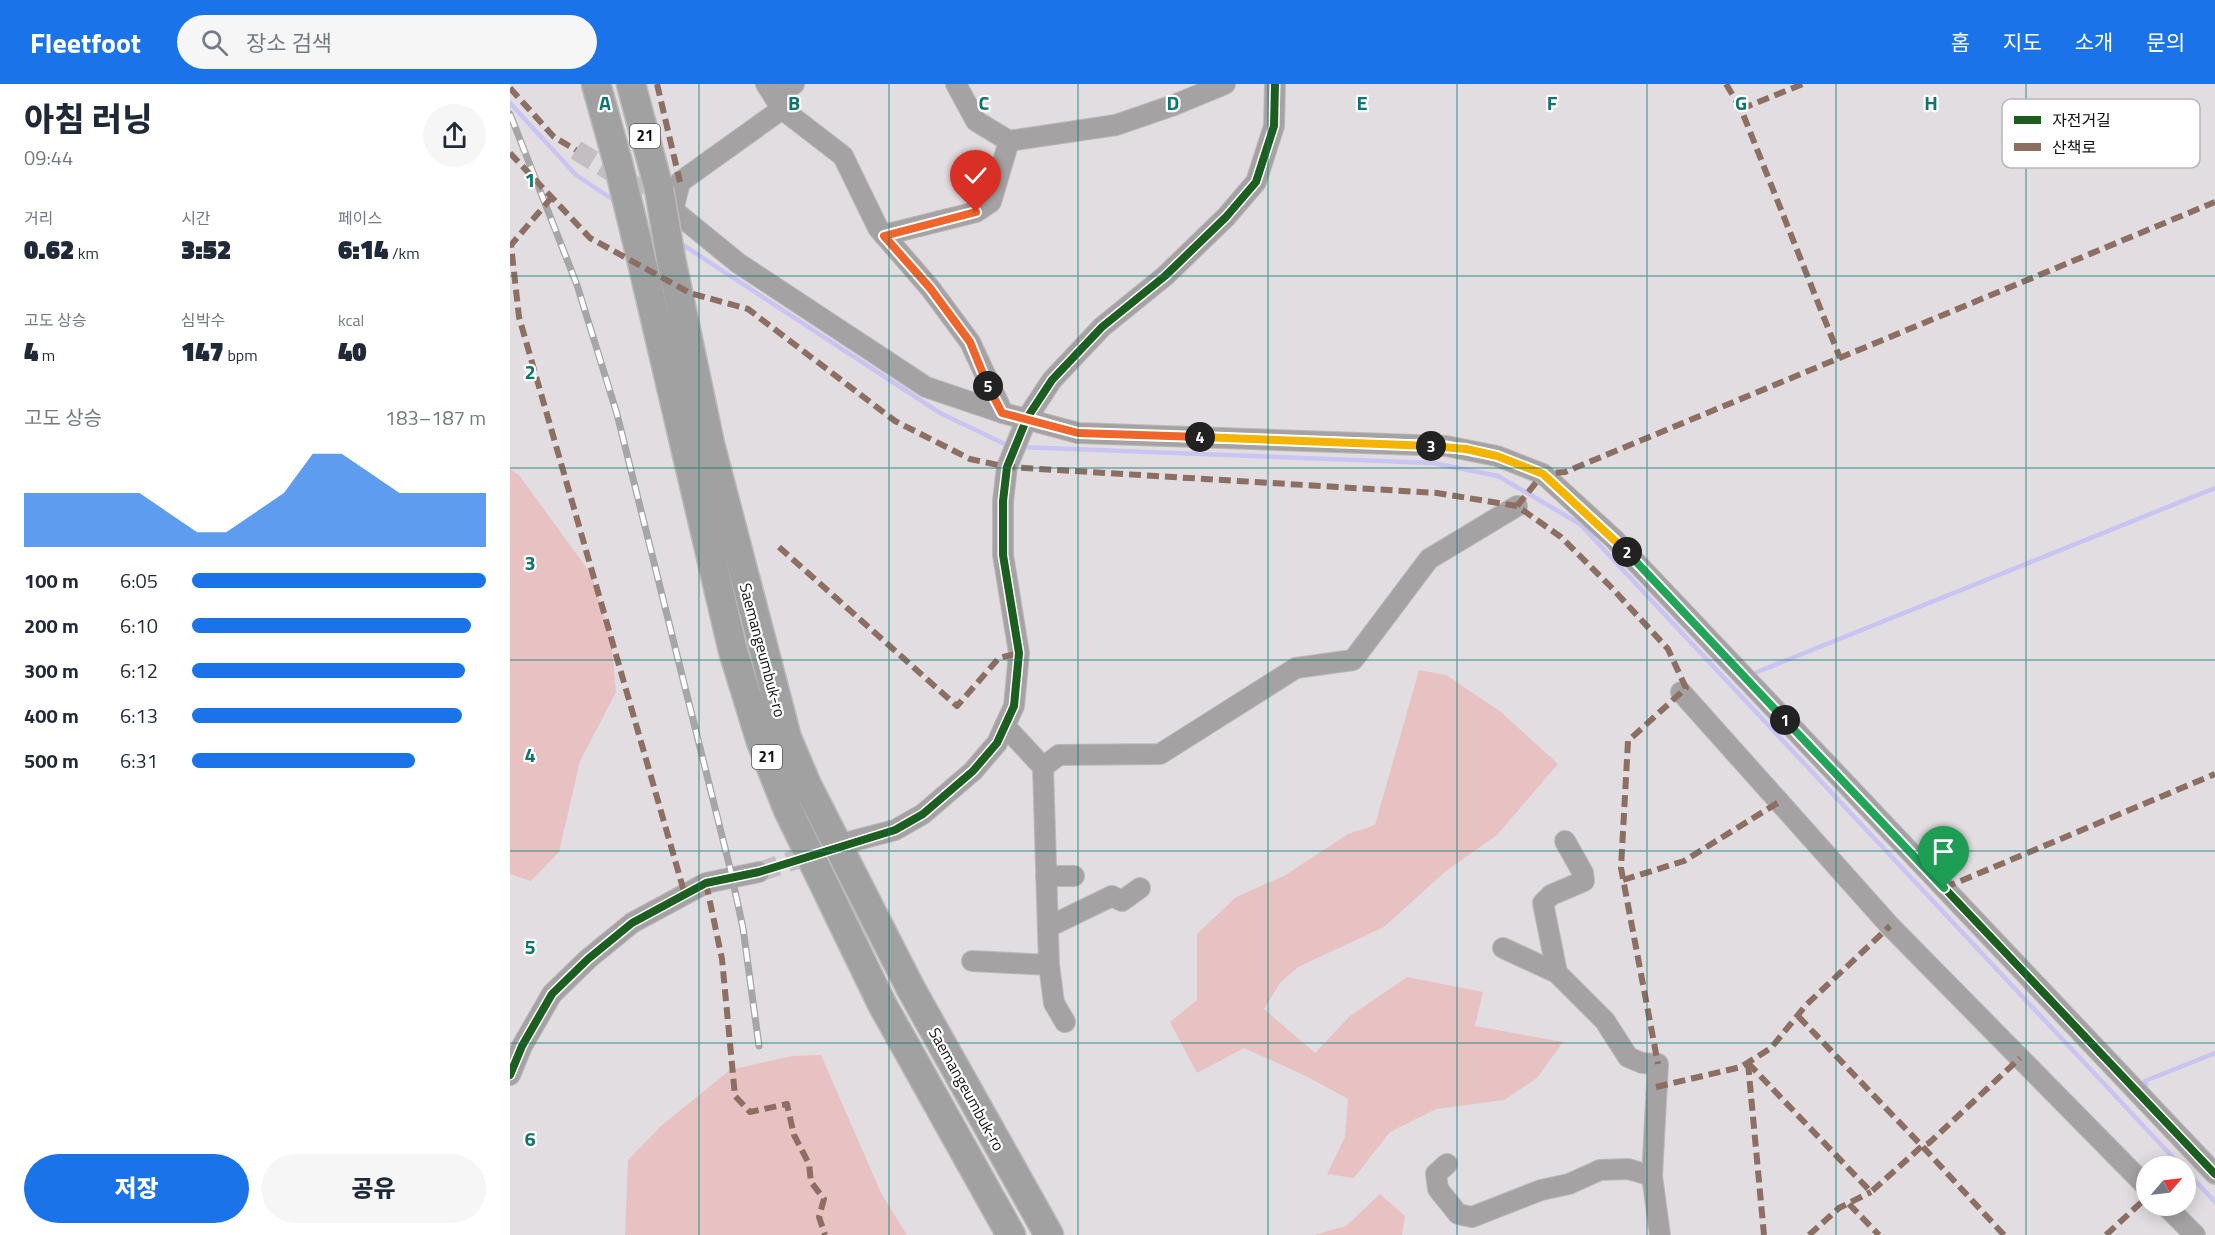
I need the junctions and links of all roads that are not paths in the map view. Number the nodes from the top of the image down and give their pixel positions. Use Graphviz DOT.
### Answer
graph roads {
  1 [pos="596,84"];
  2 [pos="631,84"];
  3 [pos="794,84"];
  4 [pos="956,84"];
  5 [pos="1226,84"];
  6 [pos="1275,84"];
  7 [pos="774,97"];
  8 [pos="1009,141"];
  9 [pos="884,236"];
  10 [pos="1002,413"];
  11 [pos="1027,418"];
  12 [pos="1517,506"];
  13 [pos="1681,692"];
  14 [pos="1005,726"];
  15 [pos="1043,767"];
  16 [pos="1565,841"];
  17 [pos="849,842"];
  18 [pos="759,872"];
  19 [pos="1046,876"];
  20 [pos="1074,876"];
  21 [pos="1140,888"];
  22 [pos="1048,927"];
  23 [pos="1503,948"];
  24 [pos="972,961"];
  25 [pos="1049,965"];
  26 [pos="1557,973"];
  27 [pos="1065,1022"];
  28 [pos="510,1075"];
  29 [pos="1447,1164"];
  30 [pos="2215,1174"];
  31 [pos="1652,1176"];
  32 [pos="2136,1176"];
  33 [pos="2176,1216"];
  34 [pos="1011,1235"];
  35 [pos="1049,1235"];
  36 [pos="1660,1235"];
  37 [pos="2195,1235"];
  1 -- 34 [label="highway, Saemangeumbuk-ro / 21, bridge"];
  2 -- 35 [label="highway, Saemangeumbuk-ro / 21, bridge"];
  3 -- 7 [label="street"];
  4 -- 8 [label="street"];
  5 -- 8 [label="street"];
  6 -- 11 [label="street"];
  7 -- 9 [label="street"];
  7 -- 10 [label="street"];
  8 -- 9 [label="street"];
  9 -- 10 [label="street"];
  10 -- 11 [label="street"];
  11 -- 14 [label="street"];
  11 -- 30 [label="street"];
  12 -- 15 [label="street"];
  13 -- 32 [label="street"];
  14 -- 15 [label="street"];
  14 -- 17 [label="street"];
  15 -- 19 [label="street"];
  16 -- 26 [label="street"];
  18 -- 28 [label="street"];
  19 -- 20 [label="street"];
  19 -- 22 [label="street"];
  21 -- 22 [label="street"];
  22 -- 25 [label="street"];
  23 -- 26 [label="street"];
  24 -- 25 [label="street"];
  25 -- 27 [label="street"];
  26 -- 31 [label="street"];
  29 -- 31 [label="street"];
  31 -- 36 [label="street"];
  33 -- 37 [label="street"];
}
